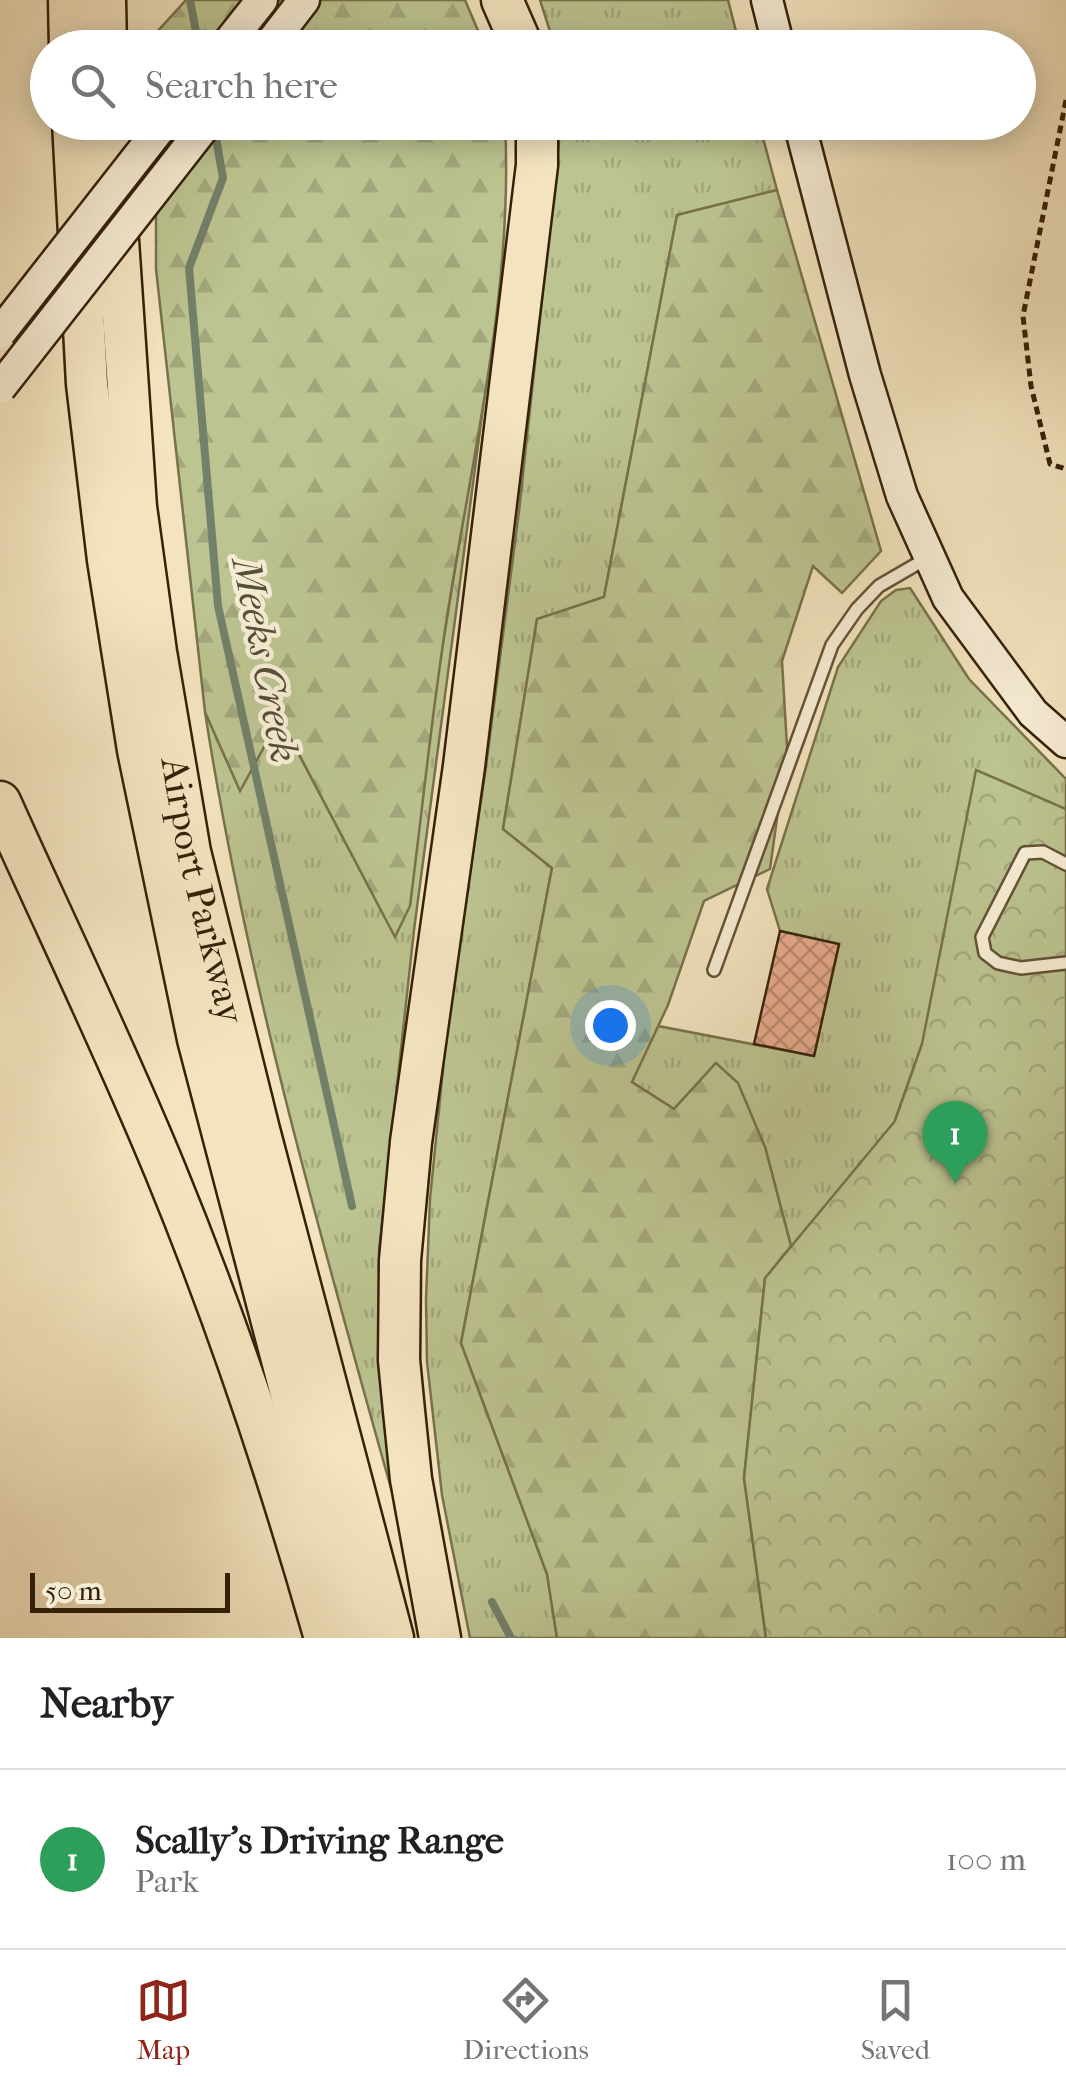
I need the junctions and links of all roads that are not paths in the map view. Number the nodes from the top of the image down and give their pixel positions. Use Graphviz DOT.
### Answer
graph roads {
  1 [pos="69,0"];
  2 [pos="105,0"];
  3 [pos="262,0"];
  4 [pos="304,0"];
  5 [pos="502,0"];
  6 [pos="767,0"];
  7 [pos="70,30"];
  8 [pos="106,30"];
  9 [pos="238,30"];
  10 [pos="280,30"];
  11 [pos="516,30"];
  12 [pos="775,30"];
  13 [pos="74,140"];
  14 [pos="111,140"];
  15 [pos="151,140"];
  16 [pos="194,140"];
  17 [pos="537,140"];
  18 [pos="804,140"];
  19 [pos="0,332"];
  20 [pos="0,388"];
  21 [pos="929,556"];
  22 [pos="1066,742"];
  23 [pos="0,802"];
  24 [pos="1066,864"];
  25 [pos="1066,963"];
  26 [pos="714,970"];
  27 [pos="325,1638"];
  28 [pos="356,1638"];
  29 [pos="394,1638"];
  30 [pos="440,1638"];
  1 -- 7 [label="highway"];
  2 -- 8 [label="highway"];
  3 -- 9 [label="street"];
  4 -- 10 [label="street"];
  5 -- 11 [label="highway"];
  6 -- 12 [label="street"];
  13 -- 28 [label="highway, Airport Parkway"];
  14 -- 29 [label="highway, Airport Parkway"];
  15 -- 19 [label="street, bridge"];
  16 -- 20 [label="street, bridge"];
  17 -- 30 [label="highway"];
  18 -- 21 [label="street"];
  21 -- 22 [label="street"];
  21 -- 26 [label="lane"];
  23 -- 27 [label="highway"];
  24 -- 25 [label="lane"];
}
